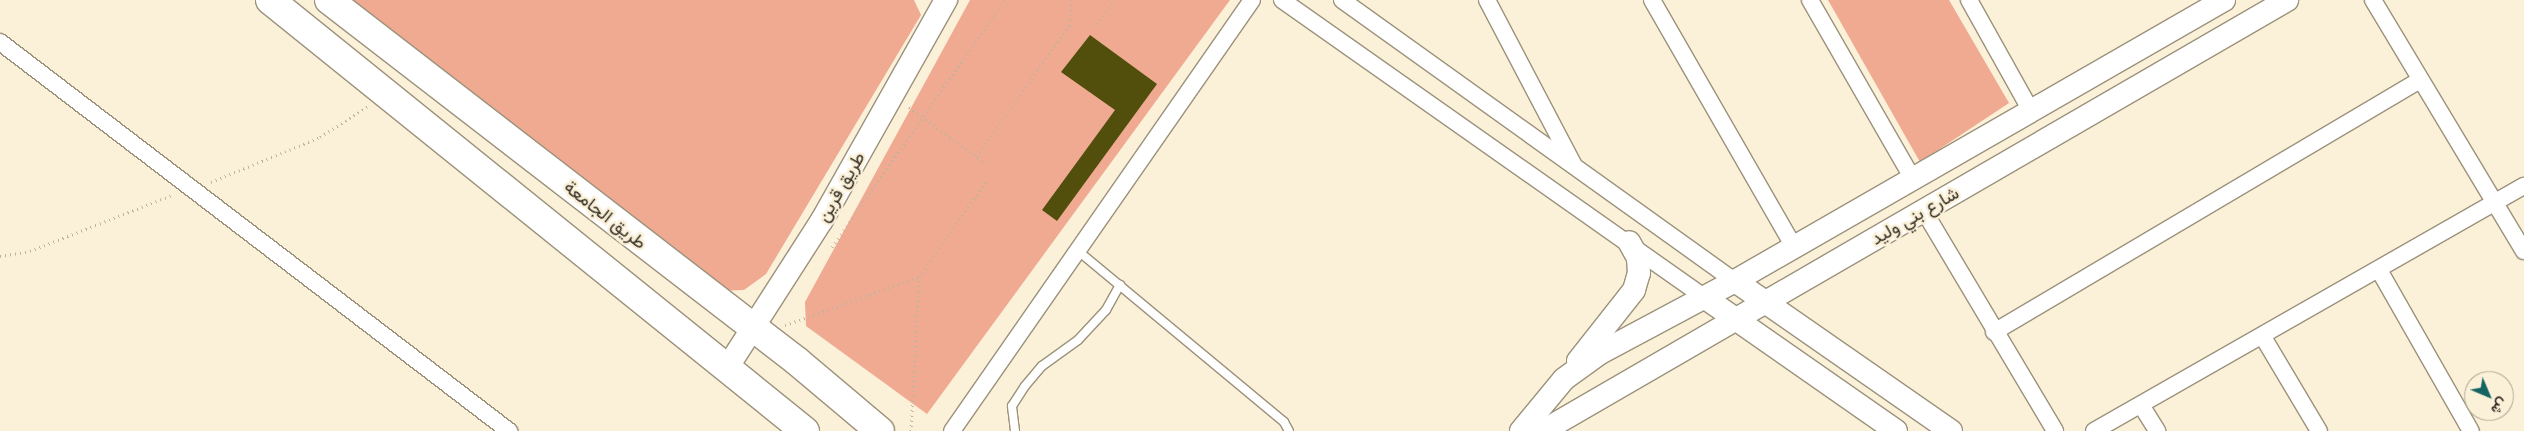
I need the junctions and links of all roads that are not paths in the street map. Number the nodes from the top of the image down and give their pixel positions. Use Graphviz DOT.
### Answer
graph roads {
  1 [pos="270,0"];
  2 [pos="329,0"];
  3 [pos="946,0"];
  4 [pos="1252,0"];
  5 [pos="1282,0"];
  6 [pos="1342,0"];
  7 [pos="1487,0"];
  8 [pos="1652,0"];
  9 [pos="1810,0"];
  10 [pos="1968,0"];
  11 [pos="2224,0"];
  12 [pos="2287,0"];
  13 [pos="2373,0"];
  14 [pos="0,42"];
  15 [pos="2419,80"];
  16 [pos="2031,111"];
  17 [pos="1576,170"];
  18 [pos="1913,179"];
  19 [pos="2524,186"];
  20 [pos="2496,202"];
  21 [pos="1924,211"];
  22 [pos="1629,242"];
  23 [pos="1794,247"];
  24 [pos="1077,250"];
  25 [pos="2524,251"];
  26 [pos="2378,270"];
  27 [pos="1735,281"];
  28 [pos="1120,285"];
  29 [pos="1704,297"];
  30 [pos="1765,303"];
  31 [pos="1736,319"];
  32 [pos="1994,332"];
  33 [pos="760,335"];
  34 [pos="2263,337"];
  35 [pos="727,368"];
  36 [pos="1564,379"];
  37 [pos="2141,405"];
  38 [pos="506,430"];
  39 [pos="800,430"];
  40 [pos="880,431"];
  41 [pos="952,431"];
  42 [pos="1015,431"];
  43 [pos="1289,431"];
  44 [pos="1521,431"];
  45 [pos="1543,431"];
  46 [pos="1896,431"];
  47 [pos="1951,431"];
  48 [pos="2055,431"];
  49 [pos="2094,431"];
  50 [pos="2157,431"];
  51 [pos="2319,431"];
  52 [pos="2471,431"];
  1 -- 35 [label="highway"];
  2 -- 33 [label="highway, طريق الجامعة"];
  3 -- 33 [label="street, طريق قرين"];
  4 -- 24 [label="street"];
  5 -- 22 [label="street"];
  6 -- 17 [label="street"];
  7 -- 17 [label="street"];
  8 -- 23 [label="street"];
  9 -- 18 [label="street"];
  10 -- 16 [label="street"];
  11 -- 16 [label="street, شارع بني وليد"];
  12 -- 21 [label="street, شارع بني وليد"];
  13 -- 15 [label="street"];
  14 -- 38 [label="street"];
  15 -- 20 [label="street"];
  15 -- 32 [label="street"];
  16 -- 18 [label="street, شارع بني وليد"];
  17 -- 27 [label="street"];
  18 -- 23 [label="street, شارع بني وليد"];
  19 -- 20 [label="street"];
  20 -- 25 [label="street"];
  20 -- 26 [label="street"];
  21 -- 30 [label="street, شارع بني وليد"];
  21 -- 32 [label="street"];
  22 -- 29 [label="street"];
  22 -- 36 [label="street"];
  23 -- 27 [label="street, شارع بني وليد"];
  24 -- 28 [label="lane"];
  24 -- 41 [label="street"];
  26 -- 34 [label="street"];
  26 -- 52 [label="street"];
  27 -- 29 [label="street, شارع بني وليد"];
  27 -- 30 [label="street"];
  28 -- 42 [label="lane"];
  28 -- 43 [label="lane"];
  29 -- 31 [label="street"];
  29 -- 36 [label="street, شارع بني وليد"];
  30 -- 31 [label="street, شارع بني وليد"];
  30 -- 47 [label="street"];
  31 -- 45 [label="street, شارع بني وليد"];
  31 -- 46 [label="street"];
  32 -- 48 [label="street"];
  33 -- 35 [label="street, طريق قرين"];
  33 -- 40 [label="highway, طريق الجامعة"];
  34 -- 37 [label="street"];
  34 -- 51 [label="street"];
  35 -- 39 [label="highway"];
  36 -- 44 [label="street, شارع بني وليد"];
  37 -- 49 [label="street"];
  37 -- 50 [label="street"];
}
